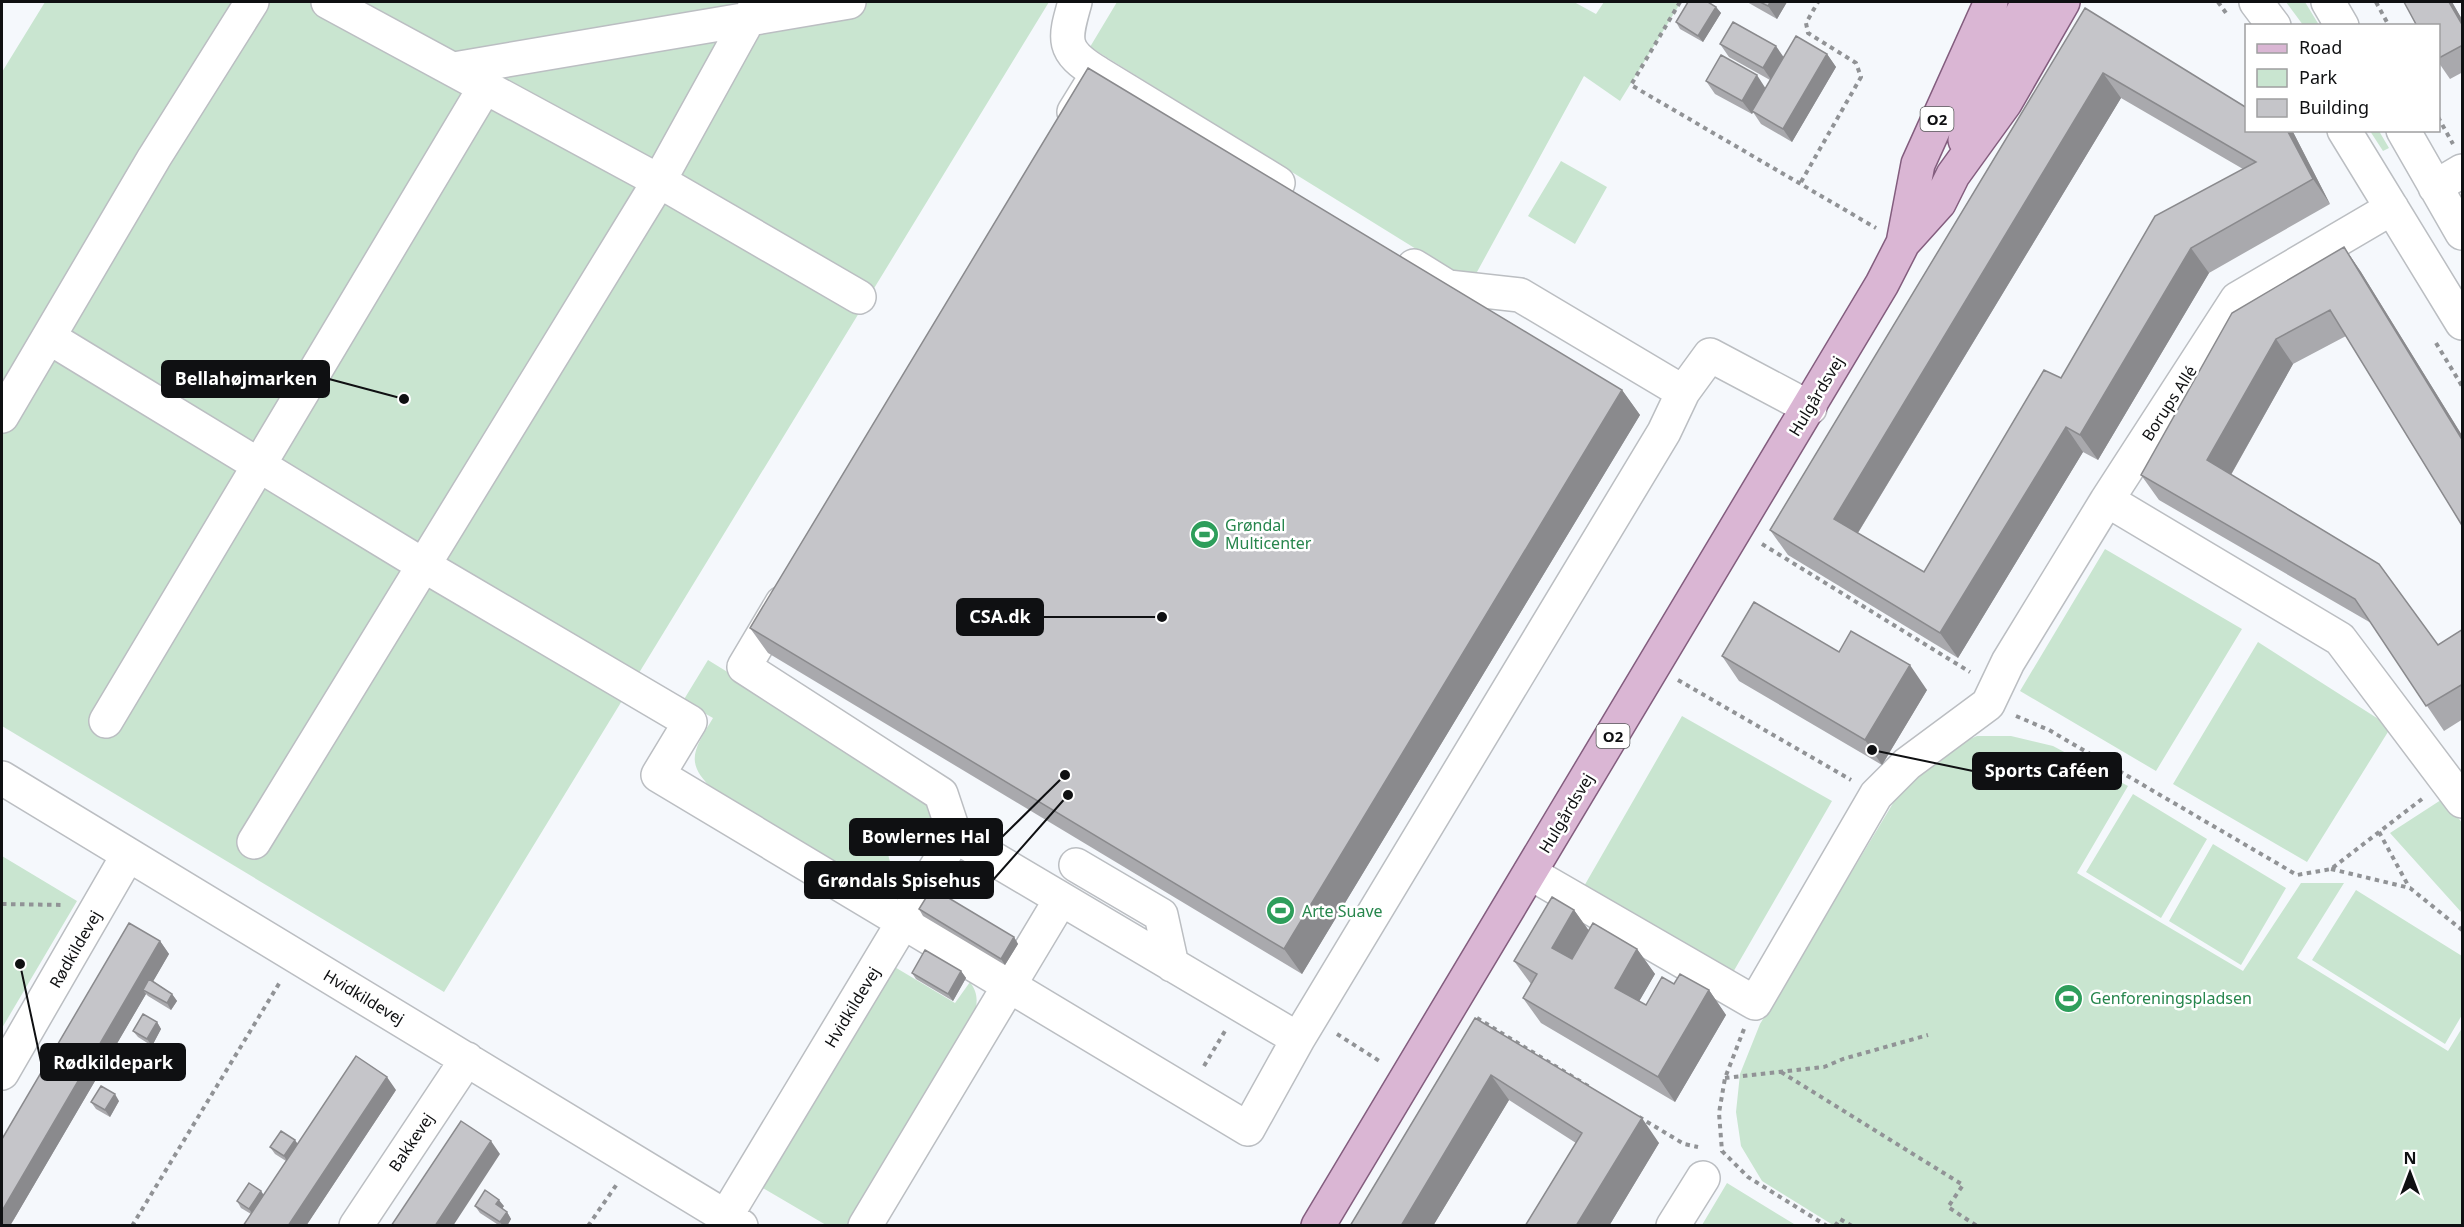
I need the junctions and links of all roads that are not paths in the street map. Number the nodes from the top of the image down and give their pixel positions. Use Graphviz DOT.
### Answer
graph roads {
  1 [pos="252,2"];
  2 [pos="328,2"];
  3 [pos="849,2"];
  4 [pos="1075,2"];
  5 [pos="1991,2"];
  6 [pos="2028,2"];
  7 [pos="2063,2"];
  8 [pos="2256,2"];
  9 [pos="2328,2"];
  10 [pos="753,10"];
  11 [pos="2272,24"];
  12 [pos="2341,24"];
  13 [pos="454,69"];
  14 [pos="1098,73"];
  15 [pos="485,87"];
  16 [pos="2345,132"];
  17 [pos="2406,132"];
  18 [pos="1061,134"];
  19 [pos="2450,167"];
  20 [pos="1953,175"];
  21 [pos="659,181"];
  22 [pos="1308,201"];
  23 [pos="2392,208"];
  24 [pos="2463,233"];
  25 [pos="1903,243"];
  26 [pos="1388,250"];
  27 [pos="859,297"];
  28 [pos="2463,323"];
  29 [pos="50,338"];
  30 [pos="1683,392"];
  31 [pos="1810,408"];
  32 [pos="2,416"];
  33 [pos="260,466"];
  34 [pos="2107,500"];
  35 [pos="423,565"];
  36 [pos="799,574"];
  37 [pos="106,721"];
  38 [pos="2,778"];
  39 [pos="2457,783"];
  40 [pos="955,836"];
  41 [pos="254,842"];
  42 [pos="128,855"];
  43 [pos="1076,865"];
  44 [pos="1530,873"];
  45 [pos="1060,899"];
  46 [pos="903,922"];
  47 [pos="1172,965"];
  48 [pos="1009,986"];
  49 [pos="1298,1039"];
  50 [pos="467,1059"];
  51 [pos="2,1073"];
  52 [pos="1706,1158"];
  53 [pos="734,1221"];
  54 [pos="356,1226"];
  55 [pos="865,1226"];
  56 [pos="1318,1226"];
  57 [pos="1674,1226"];
  1 -- 29 [label="street"];
  2 -- 13 [label="street"];
  3 -- 10 [label="street"];
  4 -- 14 [label="street"];
  5 -- 25 [label="main road, Hulgårdsvej / O2"];
  6 -- 20 [label="main road"];
  7 -- 20 [label="main road, Hulgårdsvej / O2"];
  8 -- 11 [label="street"];
  9 -- 12 [label="street"];
  10 -- 13 [label="street"];
  10 -- 21 [label="street"];
  13 -- 15 [label="street"];
  14 -- 18 [label="street"];
  14 -- 22 [label="street"];
  15 -- 21 [label="street"];
  15 -- 33 [label="street"];
  16 -- 23 [label="street"];
  17 -- 19 [label="street"];
  19 -- 24 [label="street"];
  20 -- 25 [label="main road, Hulgårdsvej / O2"];
  21 -- 27 [label="street"];
  21 -- 35 [label="street"];
  23 -- 28 [label="street"];
  23 -- 34 [label="street, Borups Allé"];
  25 -- 31 [label="main road, Hulgårdsvej / O2"];
  26 -- 30 [label="street"];
  29 -- 32 [label="street"];
  29 -- 33 [label="street"];
  30 -- 31 [label="street"];
  30 -- 49 [label="street"];
  31 -- 44 [label="main road, Hulgårdsvej / O2"];
  33 -- 35 [label="street"];
  33 -- 37 [label="street"];
  34 -- 39 [label="street"];
  34 -- 44 [label="street, Borups Allé"];
  35 -- 41 [label="street"];
  35 -- 46 [label="street"];
  36 -- 40 [label="street"];
  38 -- 42 [label="street, Hvidkildevej"];
  40 -- 45 [label="street"];
  40 -- 46 [label="street, Hvidkildevej"];
  42 -- 50 [label="street, Hvidkildevej"];
  42 -- 51 [label="street, Rødkildevej"];
  43 -- 47 [label="street"];
  44 -- 56 [label="main road, Hulgårdsvej / O2"];
  45 -- 47 [label="street"];
  45 -- 48 [label="street"];
  46 -- 48 [label="street"];
  46 -- 53 [label="street, Hvidkildevej"];
  47 -- 49 [label="street"];
  48 -- 49 [label="street"];
  48 -- 55 [label="street"];
  50 -- 53 [label="street, Hvidkildevej"];
  50 -- 54 [label="street, Bakkevej"];
  52 -- 57 [label="street"];
}
